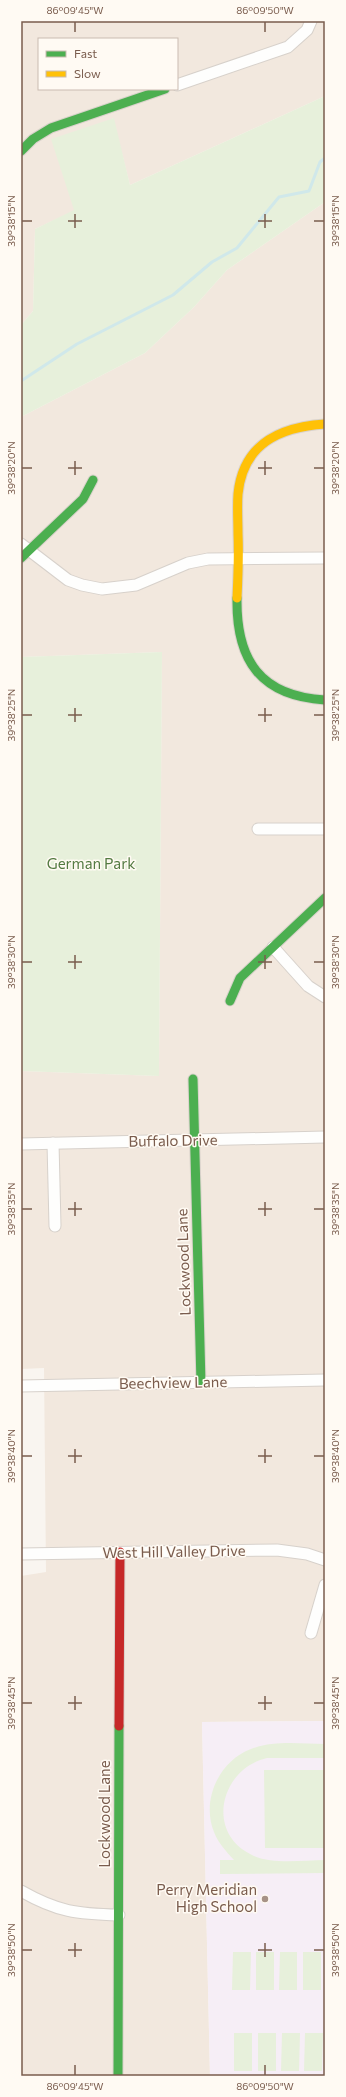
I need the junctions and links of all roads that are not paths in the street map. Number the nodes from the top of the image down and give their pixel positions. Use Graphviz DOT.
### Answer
graph roads {
  1 [pos="311,21"];
  2 [pos="178,85"];
  3 [pos="162,90"];
  4 [pos="21,151"];
  5 [pos="325,424"];
  6 [pos="93,480"];
  7 [pos="24,551"];
  8 [pos="325,558"];
  9 [pos="238,559"];
  10 [pos="325,700"];
  11 [pos="258,829"];
  12 [pos="325,829"];
  13 [pos="325,898"];
  14 [pos="273,947"];
  15 [pos="325,997"];
  16 [pos="230,1001"];
  17 [pos="193,1079"];
  18 [pos="325,1138"];
  19 [pos="194,1141"];
  20 [pos="54,1143"];
  21 [pos="21,1144"];
  22 [pos="55,1226"];
  23 [pos="325,1380"];
  24 [pos="201,1383"];
  25 [pos="21,1386"];
  26 [pos="120,1552"];
  27 [pos="21,1554"];
  28 [pos="325,1560"];
  29 [pos="325,1585"];
  30 [pos="310,1633"];
  31 [pos="21,1891"];
  32 [pos="119,1914"];
  33 [pos="118,2076"];
  1 -- 2 [label="street"];
  3 -- 4 [label="street"];
  5 -- 9 [label="street"];
  6 -- 7 [label="street"];
  7 -- 9 [label="street"];
  8 -- 9 [label="street"];
  9 -- 10 [label="street"];
  11 -- 12 [label="street"];
  13 -- 14 [label="street"];
  14 -- 15 [label="street"];
  14 -- 16 [label="street"];
  17 -- 19 [label="street, Lockwood Lane"];
  18 -- 19 [label="street, Buffalo Drive"];
  19 -- 20 [label="street, Buffalo Drive"];
  19 -- 24 [label="street, Lockwood Lane"];
  20 -- 21 [label="street, Buffalo Drive"];
  20 -- 22 [label="street"];
  23 -- 24 [label="street, Beechview Lane"];
  24 -- 25 [label="street, Beechview Lane"];
  26 -- 27 [label="street, West Hill Valley Drive"];
  26 -- 28 [label="street, West Hill Valley Drive"];
  26 -- 32 [label="street, Lockwood Lane"];
  29 -- 30 [label="street"];
  31 -- 32 [label="street"];
  32 -- 33 [label="street, Lockwood Lane"];
}
